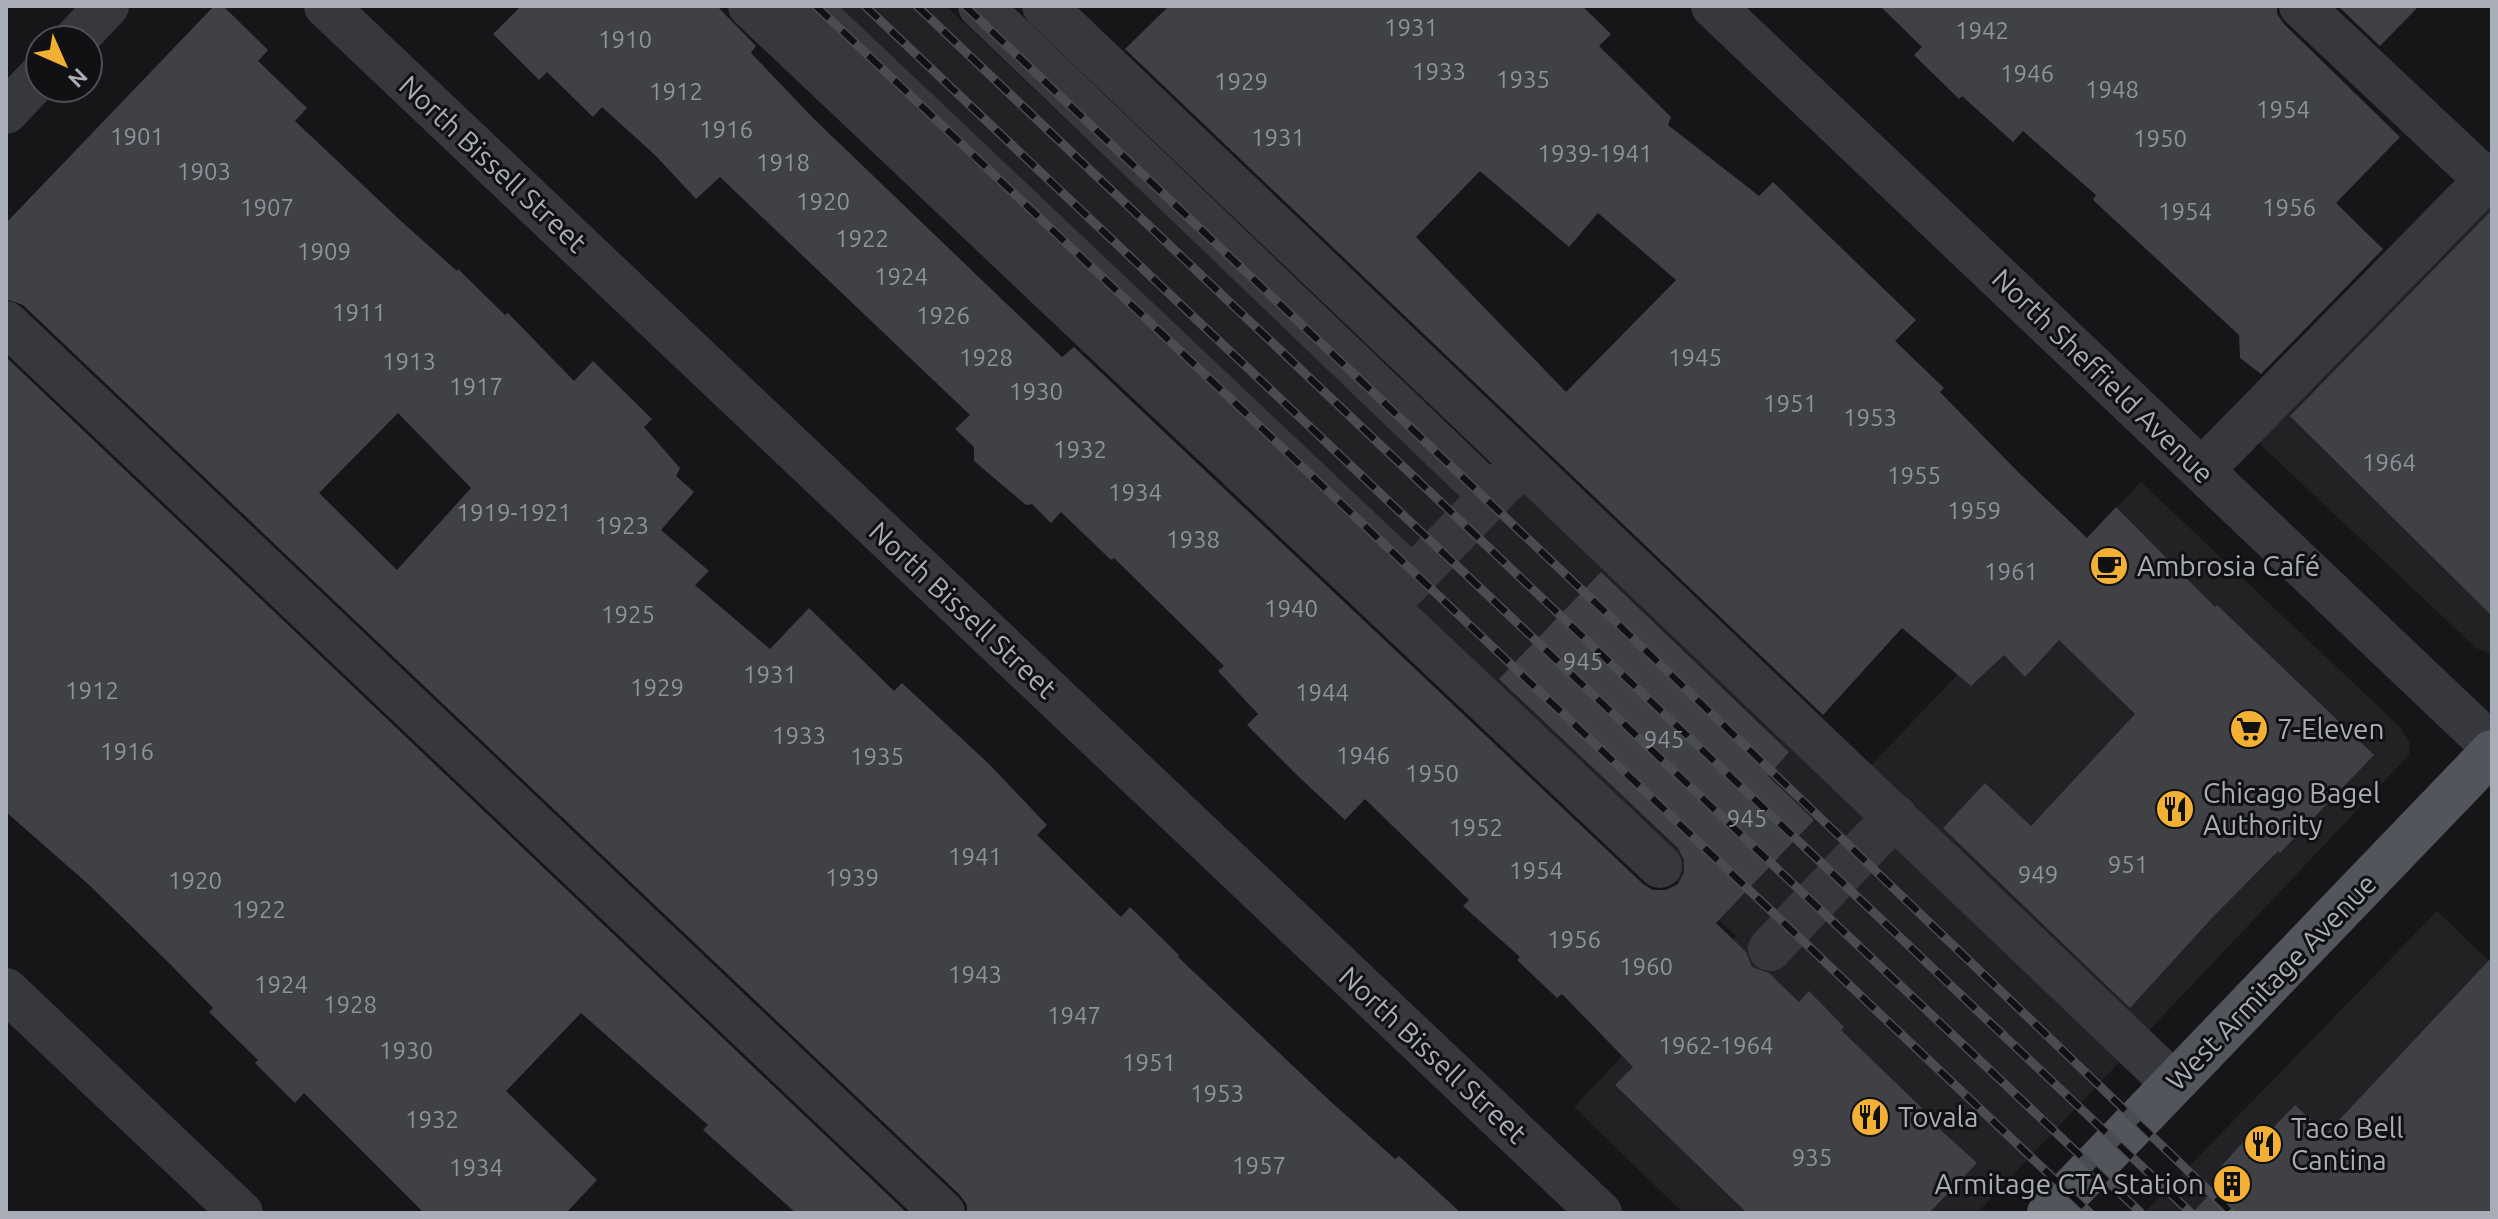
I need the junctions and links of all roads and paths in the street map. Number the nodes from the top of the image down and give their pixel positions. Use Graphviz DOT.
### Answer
graph roads {
  1 [pos="107,6"];
  2 [pos="326,6"];
  3 [pos="750,6"];
  4 [pos="807,6"];
  5 [pos="980,6"];
  6 [pos="1044,6"];
  7 [pos="1713,6"];
  8 [pos="2301,6"];
  9 [pos="90,24"];
  10 [pos="24,93"];
  11 [pos="6,112"];
  12 [pos="2489,177"];
  13 [pos="6,323"];
  14 [pos="1524,462"];
  15 [pos="2202,470"];
  16 [pos="1491,496"];
  17 [pos="1399,593"];
  18 [pos="2492,749"];
  19 [pos="1895,816"];
  20 [pos="1660,866"];
  21 [pos="1770,949"];
  22 [pos="6,990"];
  23 [pos="2173,1083"];
  24 [pos="241,1213"];
  25 [pos="943,1213"];
  26 [pos="1600,1213"];
  27 [pos="2049,1213"];
  1 -- 9 [label="street"];
  2 -- 26 [label="street, North Bissell Street"];
  3 -- 17 [label="street"];
  4 -- 17 [label="street"];
  5 -- 16 [label="street"];
  6 -- 14 [label="street"];
  7 -- 15 [label="street, North Sheffield Avenue"];
  8 -- 12 [label="street"];
  10 -- 11 [label="street"];
  12 -- 15 [label="street"];
  13 -- 25 [label="street"];
  14 -- 16 [label="street"];
  14 -- 19 [label="street"];
  15 -- 18 [label="street, North Sheffield Avenue"];
  16 -- 17 [label="street"];
  17 -- 20 [label="street"];
  18 -- 23 [label="main road, West Armitage Avenue"];
  19 -- 21 [label="street"];
  19 -- 23 [label="street"];
  22 -- 24 [label="street"];
  23 -- 27 [label="main road, West Armitage Avenue"];
}
